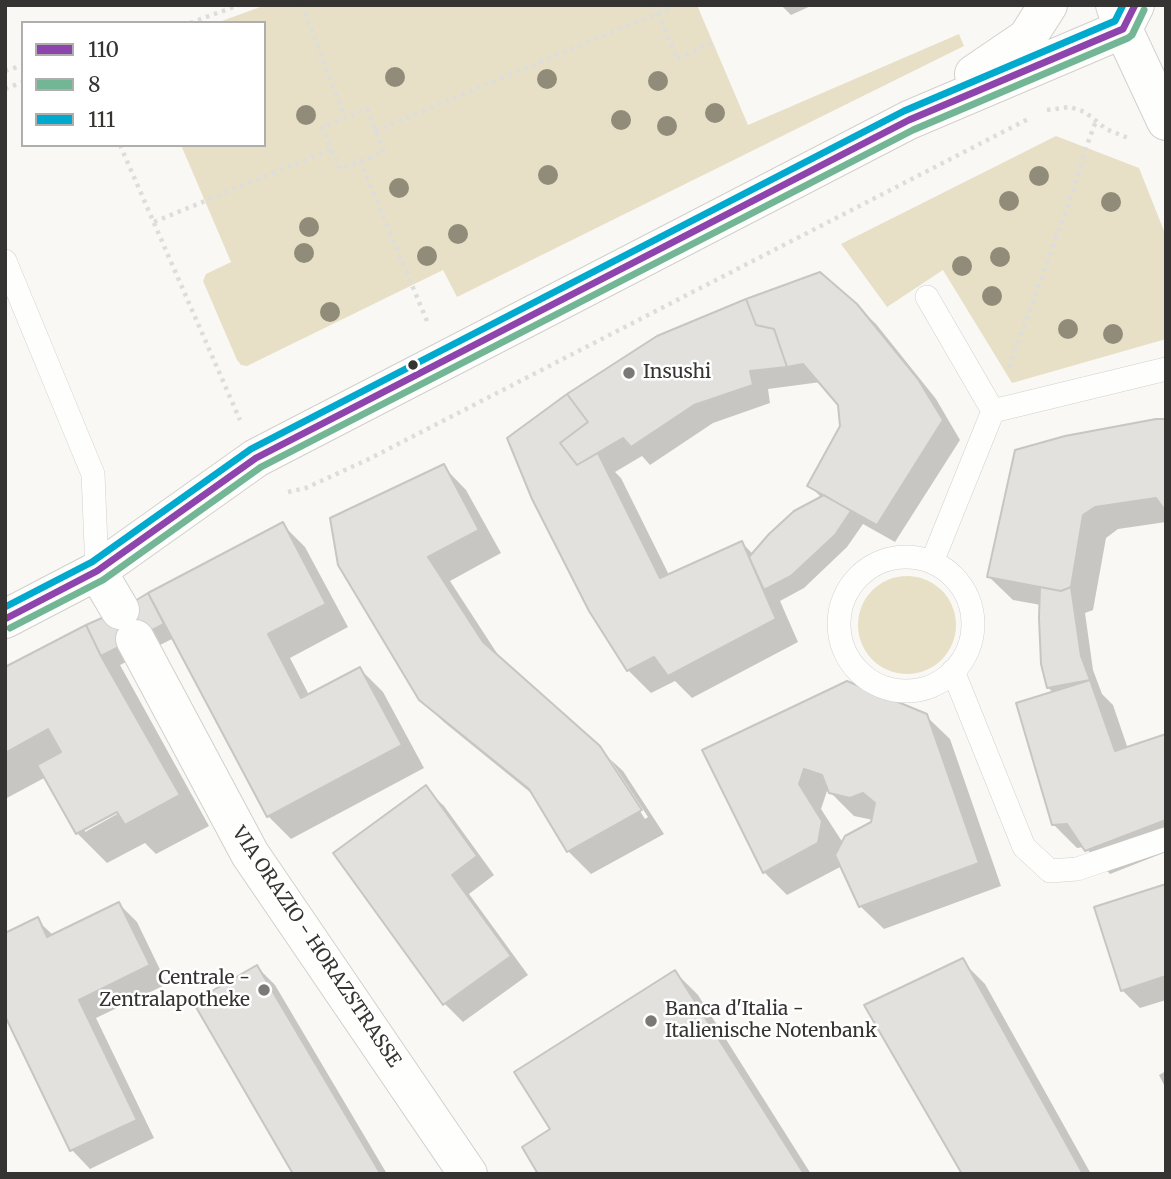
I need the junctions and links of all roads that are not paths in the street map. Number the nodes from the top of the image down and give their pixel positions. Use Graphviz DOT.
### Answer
graph roads {
  1 [pos="1048,5"];
  2 [pos="1124,13"];
  3 [pos="909,120"];
  4 [pos="1166,121"];
  5 [pos="5,261"];
  6 [pos="927,297"];
  7 [pos="1166,369"];
  8 [pos="993,411"];
  9 [pos="932,562"];
  10 [pos="97,571"];
  11 [pos="5,619"];
  12 [pos="953,671"];
  13 [pos="1166,839"];
  14 [pos="468,1174"];
  1 -- 3 [label="street"];
  2 -- 3 [label="street"];
  2 -- 4 [label="street"];
  3 -- 10 [label="street"];
  5 -- 10 [label="lane"];
  6 -- 8 [label="lane"];
  7 -- 8 [label="lane"];
  8 -- 9 [label="lane"];
  9 -- 12 [label="lane"];
  9 -- 12 [label="lane"];
  10 -- 11 [label="street"];
  10 -- 14 [label="street, VIA ORAZIO - HORAZSTRASSE"];
  12 -- 13 [label="lane"];
}
